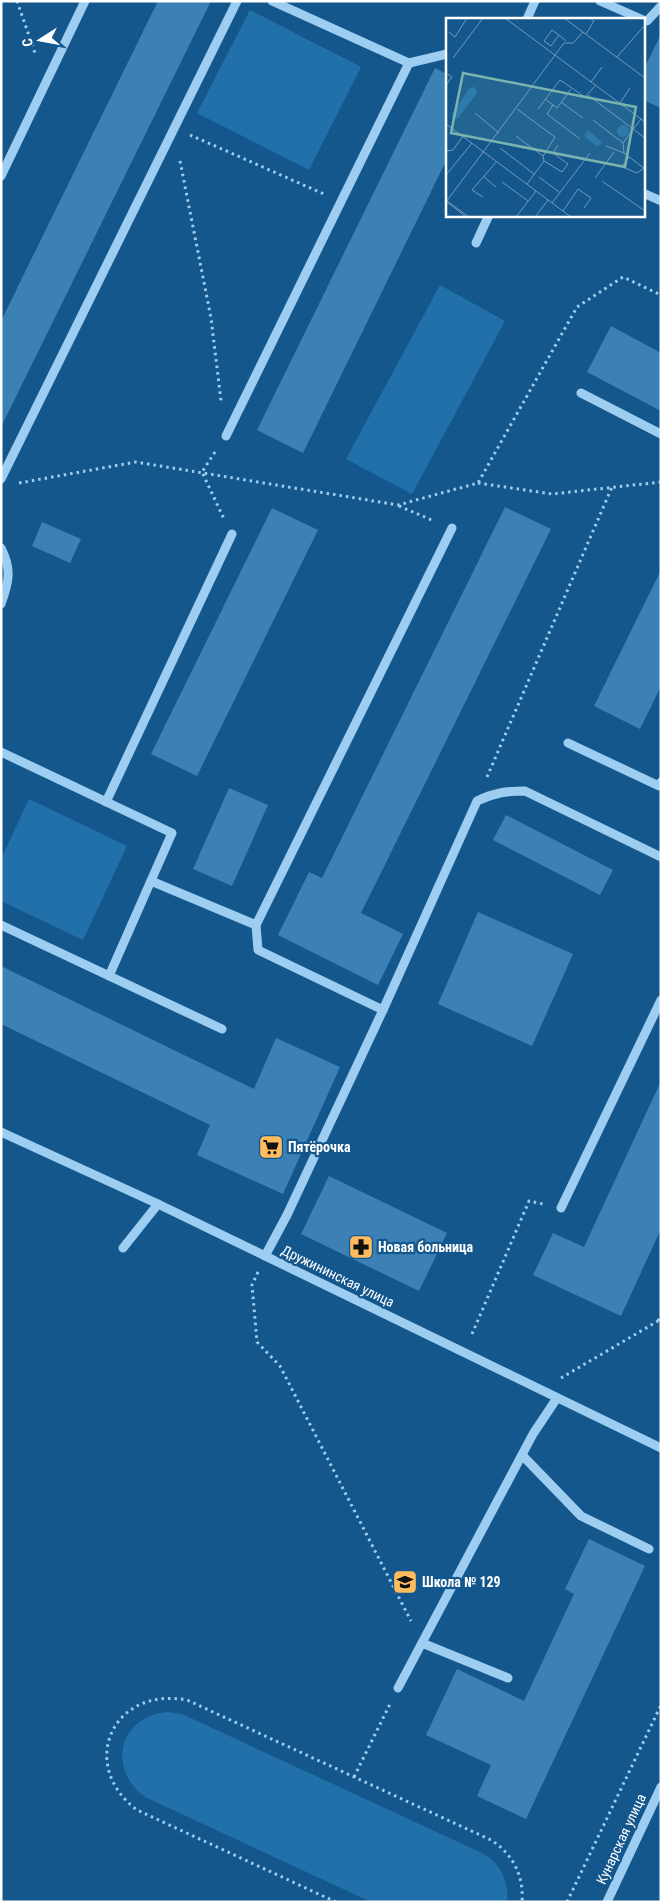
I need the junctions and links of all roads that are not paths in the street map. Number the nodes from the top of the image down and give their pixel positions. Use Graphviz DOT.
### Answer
graph roads {
  1 [pos="85,1"];
  2 [pos="237,1"];
  3 [pos="272,1"];
  4 [pos="535,1"];
  5 [pos="600,1"];
  6 [pos="661,6"];
  7 [pos="527,18"];
  8 [pos="640,18"];
  9 [pos="644,20"];
  10 [pos="446,54"];
  11 [pos="409,63"];
  12 [pos="1,176"];
  13 [pos="644,193"];
  14 [pos="661,201"];
  15 [pos="489,216"];
  16 [pos="476,243"];
  17 [pos="582,393"];
  18 [pos="661,434"];
  19 [pos="226,436"];
  20 [pos="1,478"];
  21 [pos="452,528"];
  22 [pos="232,534"];
  23 [pos="1,548"];
  24 [pos="1,604"];
  25 [pos="568,743"];
  26 [pos="1,752"];
  27 [pos="661,782"];
  28 [pos="106,802"];
  29 [pos="661,857"];
  30 [pos="151,881"];
  31 [pos="1,925"];
  32 [pos="256,925"];
  33 [pos="109,976"];
  34 [pos="661,1000"];
  35 [pos="383,1010"];
  36 [pos="222,1029"];
  37 [pos="1,1132"];
  38 [pos="158,1204"];
  39 [pos="561,1208"];
  40 [pos="123,1248"];
  41 [pos="265,1256"];
  42 [pos="557,1398"];
  43 [pos="661,1448"];
  44 [pos="522,1455"];
  45 [pos="648,1549"];
  46 [pos="422,1643"];
  47 [pos="508,1678"];
  48 [pos="398,1688"];
  49 [pos="661,1787"];
  50 [pos="607,1902"];
  1 -- 12 [label="street"];
  2 -- 20 [label="street"];
  3 -- 11 [label="street"];
  4 -- 7 [label="street"];
  5 -- 8 [label="street"];
  6 -- 9 [label="street"];
  10 -- 11 [label="street"];
  11 -- 19 [label="street"];
  13 -- 14 [label="street"];
  15 -- 16 [label="street"];
  17 -- 18 [label="street"];
  21 -- 32 [label="street"];
  22 -- 28 [label="street"];
  23 -- 24 [label="street"];
  25 -- 27 [label="street"];
  26 -- 28 [label="street"];
  28 -- 30 [label="street"];
  29 -- 35 [label="street"];
  30 -- 32 [label="street"];
  30 -- 33 [label="street"];
  31 -- 33 [label="street"];
  32 -- 35 [label="street"];
  33 -- 36 [label="street"];
  34 -- 39 [label="street"];
  35 -- 41 [label="street"];
  37 -- 38 [label="street, Дружининская улица"];
  38 -- 40 [label="street"];
  38 -- 41 [label="street, Дружининская улица"];
  41 -- 42 [label="street, Дружининская улица"];
  42 -- 43 [label="street, Дружининская улица"];
  42 -- 44 [label="street"];
  44 -- 45 [label="street"];
  44 -- 46 [label="street"];
  46 -- 47 [label="street"];
  46 -- 48 [label="street"];
  49 -- 50 [label="street, Кунарская улица"];
}
